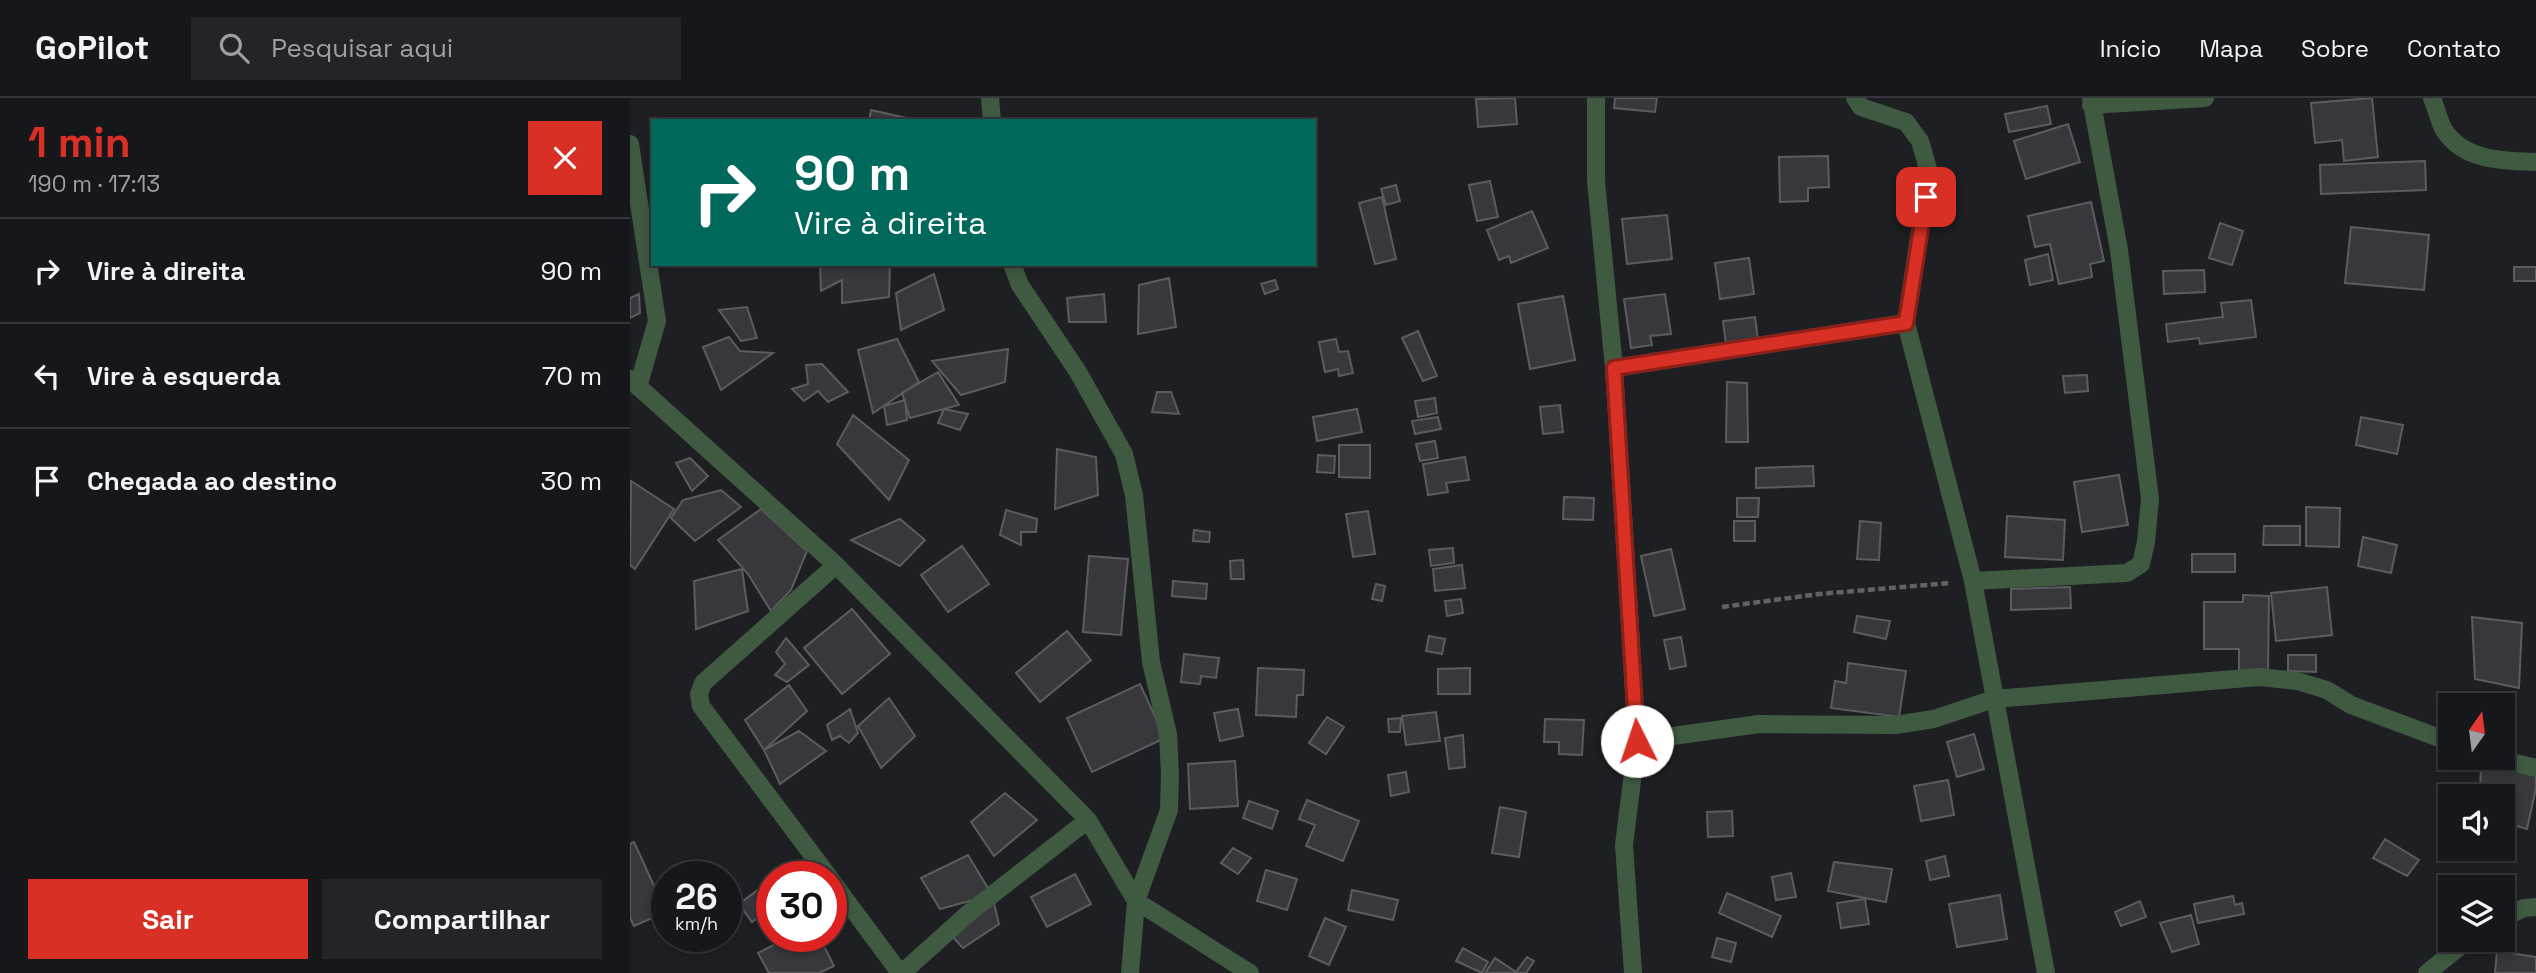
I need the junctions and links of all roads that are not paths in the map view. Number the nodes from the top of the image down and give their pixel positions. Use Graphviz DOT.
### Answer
graph roads {
  1 [pos="990,98"];
  2 [pos="1595,98"];
  3 [pos="1856,98"];
  4 [pos="2205,98"];
  5 [pos="2432,98"];
  6 [pos="2091,102"];
  7 [pos="992,119"];
  8 [pos="630,144"];
  9 [pos="2536,162"];
  10 [pos="1013,266"];
  11 [pos="1906,323"];
  12 [pos="1614,368"];
  13 [pos="634,383"];
  14 [pos="836,565"];
  15 [pos="1973,581"];
  16 [pos="1994,699"];
  17 [pos="2438,738"];
  18 [pos="1637,741"];
  19 [pos="2515,763"];
  20 [pos="2536,768"];
  21 [pos="1088,820"];
  22 [pos="817,861"];
  23 [pos="1136,901"];
  24 [pos="847,902"];
  25 [pos="2536,907"];
  26 [pos="2515,912"];
  27 [pos="2453,952"];
  28 [pos="901,973"];
  29 [pos="1130,973"];
  30 [pos="1250,973"];
  31 [pos="1633,973"];
  32 [pos="2046,973"];
  33 [pos="2427,973"];
  1 -- 7 [label="street"];
  2 -- 12 [label="street"];
  3 -- 11 [label="street"];
  4 -- 6 [label="street"];
  5 -- 9 [label="street"];
  6 -- 15 [label="street"];
  8 -- 13 [label="street"];
  10 -- 23 [label="street"];
  11 -- 12 [label="street"];
  11 -- 15 [label="street"];
  12 -- 18 [label="street"];
  13 -- 14 [label="street"];
  14 -- 21 [label="street"];
  14 -- 22 [label="street"];
  15 -- 16 [label="street"];
  16 -- 17 [label="street"];
  16 -- 18 [label="street"];
  16 -- 32 [label="street"];
  18 -- 31 [label="street"];
  19 -- 20 [label="street"];
  21 -- 23 [label="street"];
  21 -- 28 [label="street"];
  23 -- 29 [label="street"];
  23 -- 30 [label="street"];
  24 -- 28 [label="street"];
  25 -- 26 [label="street"];
  27 -- 33 [label="street"];
}
